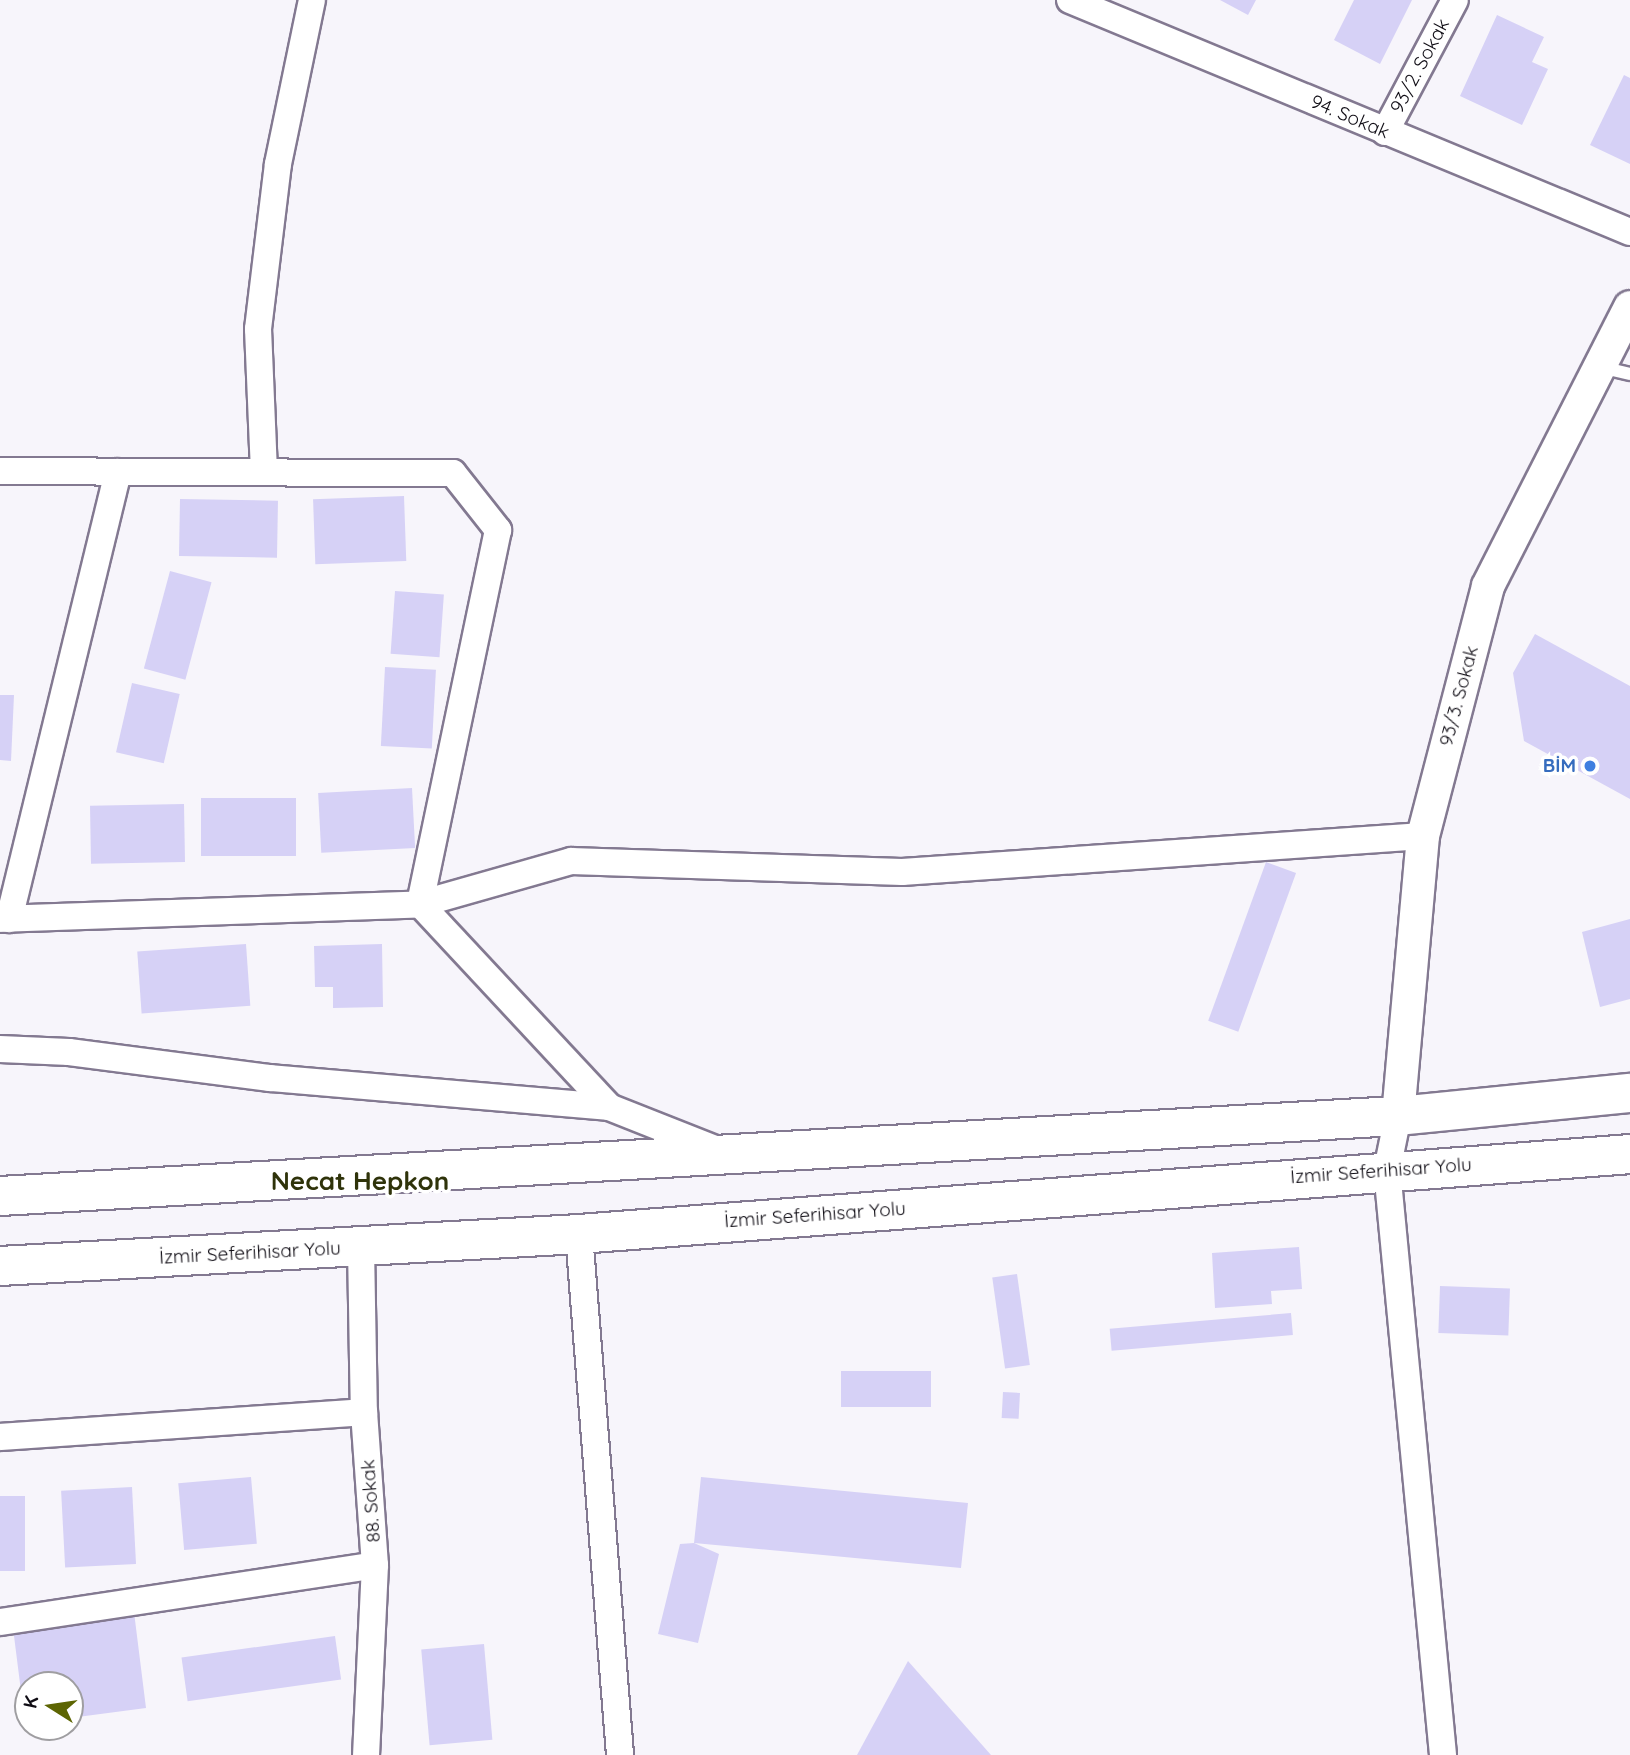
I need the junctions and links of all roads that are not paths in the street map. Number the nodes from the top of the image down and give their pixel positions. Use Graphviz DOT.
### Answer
graph roads {
  1 [pos="312,0"];
  2 [pos="1070,0"];
  3 [pos="1455,0"];
  4 [pos="1121,10"];
  5 [pos="1385,132"];
  6 [pos="1630,232"];
  7 [pos="1630,307"];
  8 [pos="1615,370"];
  9 [pos="0,471"];
  10 [pos="118,472"];
  11 [pos="264,472"];
  12 [pos="1423,836"];
  13 [pos="420,904"];
  14 [pos="5,919"];
  15 [pos="0,1049"];
  16 [pos="1630,1093"];
  17 [pos="609,1107"];
  18 [pos="1398,1116"];
  19 [pos="728,1154"];
  20 [pos="1630,1154"];
  21 [pos="1387,1170"];
  22 [pos="0,1196"];
  23 [pos="579,1234"];
  24 [pos="361,1247"];
  25 [pos="0,1266"];
  26 [pos="364,1412"];
  27 [pos="0,1437"];
  28 [pos="375,1565"];
  29 [pos="0,1622"];
  30 [pos="366,1755"];
  31 [pos="620,1755"];
  32 [pos="1443,1755"];
  1 -- 11 [label="street"];
  2 -- 4 [label="street, 94. Sokak"];
  3 -- 5 [label="street, 93/2. Sokak"];
  4 -- 5 [label="street, 94. Sokak"];
  5 -- 6 [label="street, 94. Sokak"];
  7 -- 8 [label="street, 93/3. Sokak"];
  8 -- 12 [label="street, 93/3. Sokak"];
  9 -- 10 [label="street"];
  10 -- 11 [label="street"];
  10 -- 14 [label="street"];
  11 -- 13 [label="street"];
  12 -- 13 [label="street"];
  12 -- 18 [label="street, 93/3. Sokak"];
  13 -- 14 [label="street"];
  13 -- 17 [label="street"];
  15 -- 17 [label="street"];
  16 -- 18 [label="main road"];
  17 -- 19 [label="street"];
  18 -- 19 [label="main road"];
  18 -- 21 [label="street"];
  19 -- 22 [label="main road"];
  20 -- 21 [label="main road, İzmir Seferihisar Yolu"];
  21 -- 23 [label="main road, İzmir Seferihisar Yolu"];
  21 -- 32 [label="street"];
  23 -- 24 [label="main road, İzmir Seferihisar Yolu"];
  23 -- 31 [label="street"];
  24 -- 25 [label="main road, İzmir Seferihisar Yolu"];
  24 -- 26 [label="street, 88. Sokak"];
  26 -- 27 [label="street"];
  26 -- 28 [label="street, 88. Sokak"];
  28 -- 29 [label="street"];
  28 -- 30 [label="street, 88. Sokak"];
}
